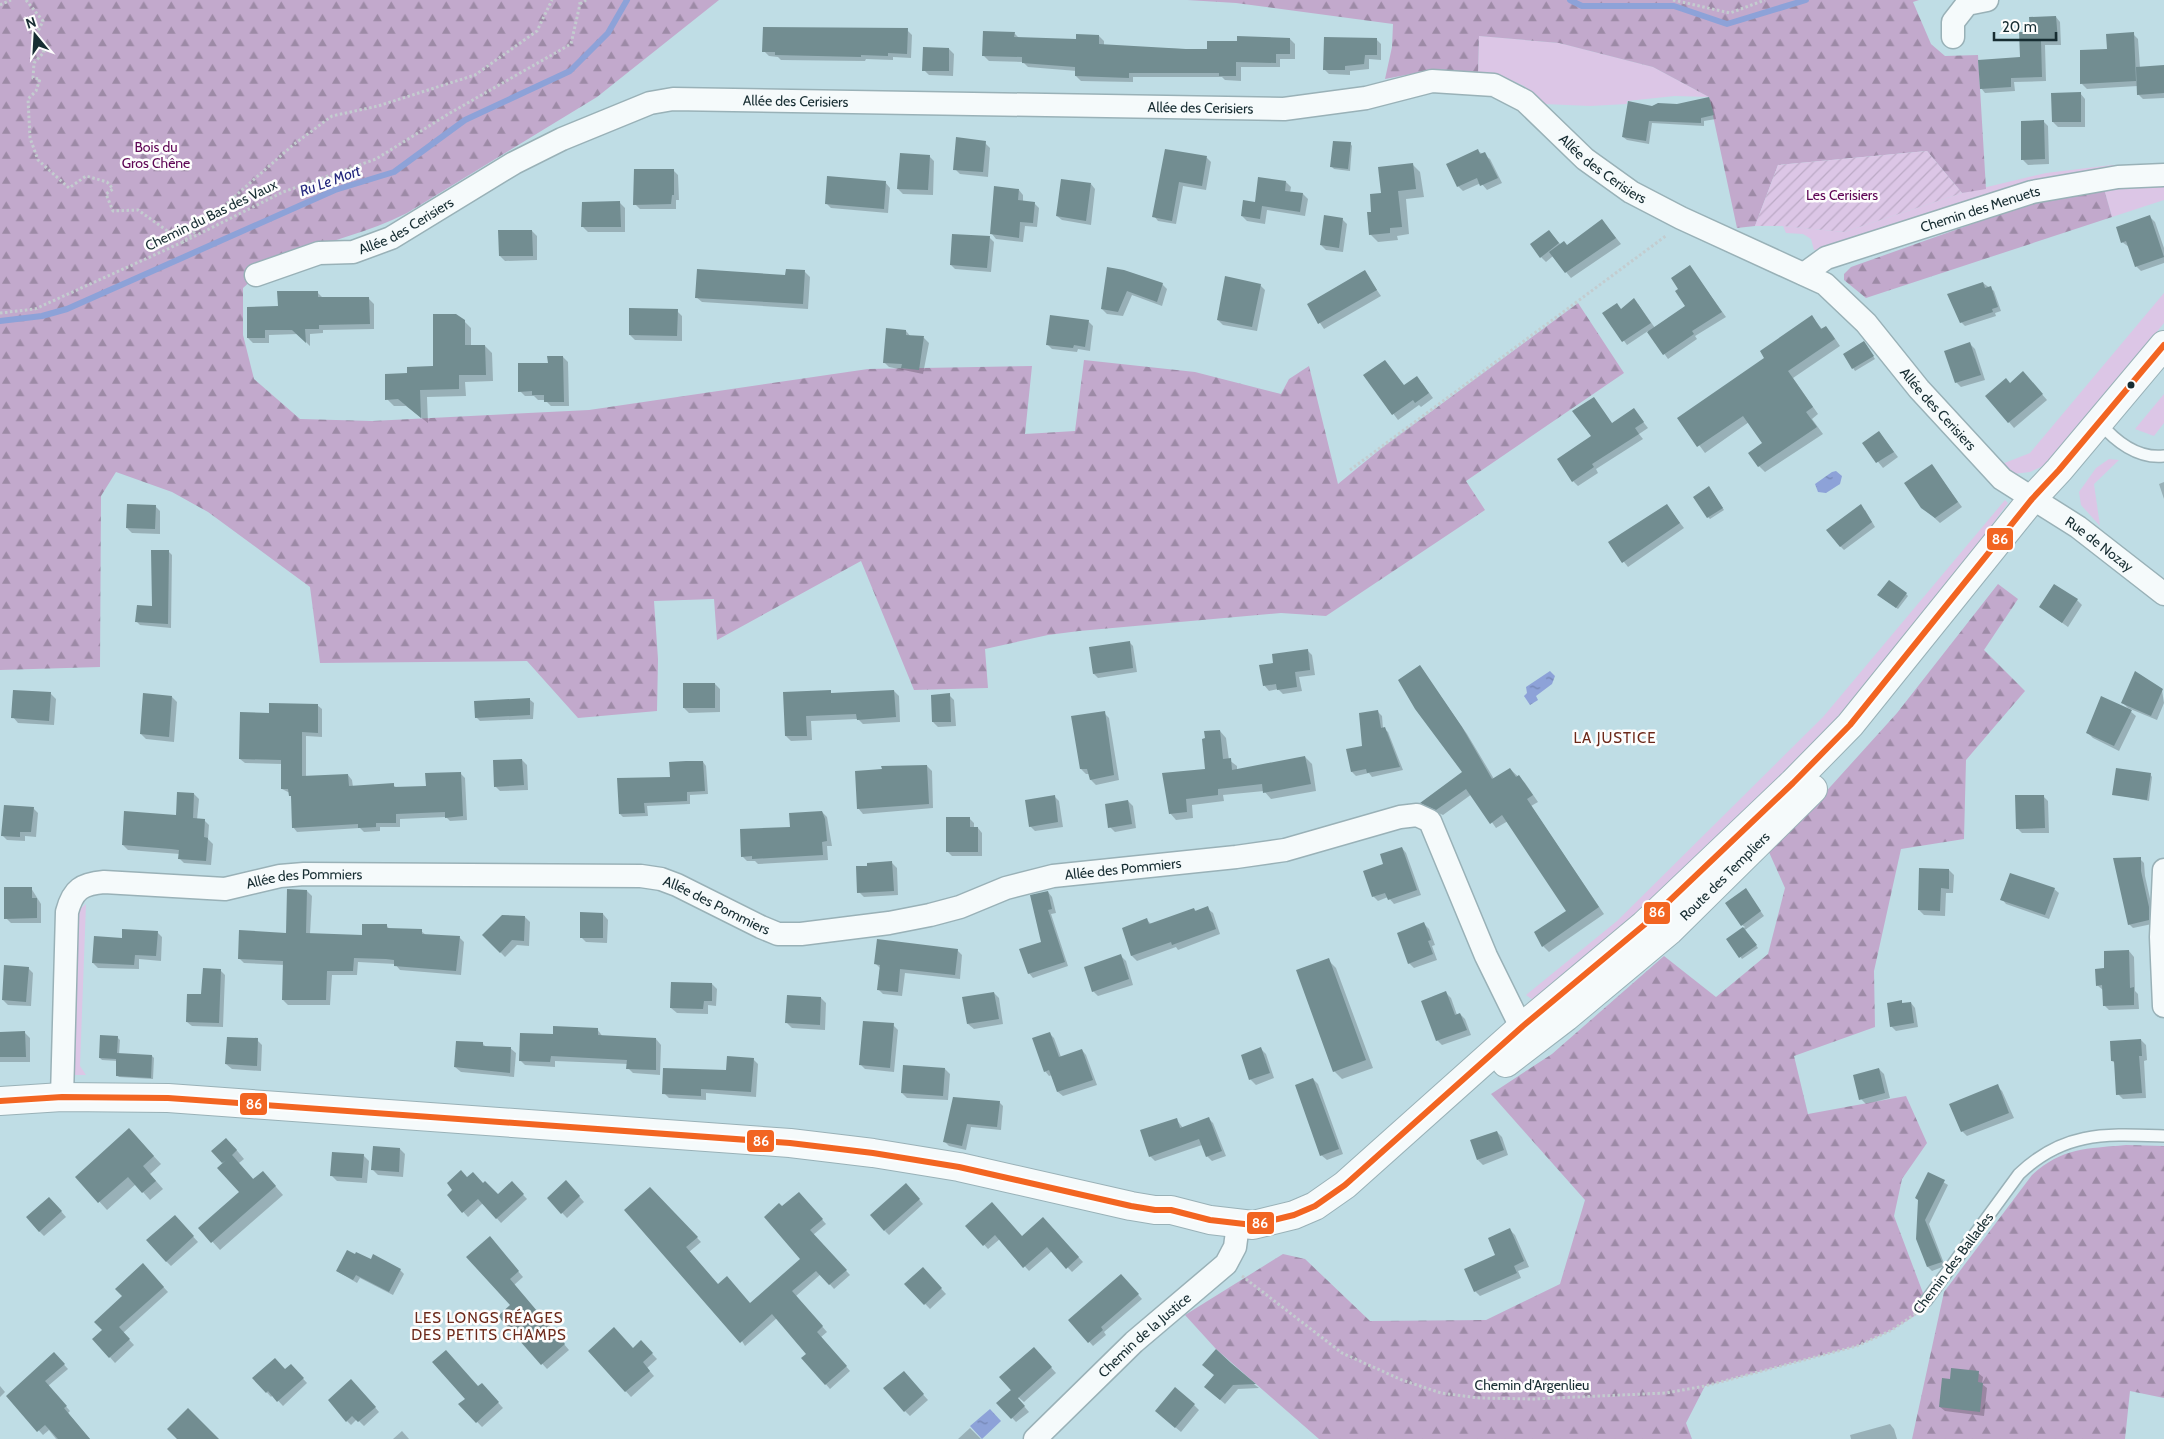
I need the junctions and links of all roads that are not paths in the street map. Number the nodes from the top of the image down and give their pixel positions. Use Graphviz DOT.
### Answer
graph roads {
  1 [pos="1987,0"];
  2 [pos="1953,37"];
  3 [pos="2164,175"];
  4 [pos="1804,274"];
  5 [pos="256,275"];
  6 [pos="2164,345"];
  7 [pos="2164,371"];
  8 [pos="2105,429"];
  9 [pos="2164,456"];
  10 [pos="2040,504"];
  11 [pos="2164,594"];
  12 [pos="2164,870"];
  13 [pos="2164,1006"];
  14 [pos="1529,1033"];
  15 [pos="62,1097"];
  16 [pos="0,1101"];
  17 [pos="2164,1136"];
  18 [pos="1233,1243"];
  19 [pos="1926,1301"];
  20 [pos="1035,1439"];
  1 -- 2 [label="street"];
  3 -- 4 [label="street, Chemin des Menuets"];
  4 -- 5 [label="street, Allée des Cerisiers"];
  4 -- 10 [label="street, Allée des Cerisiers"];
  6 -- 8 [label="main road, Route des Templiers"];
  7 -- 8 [label="main road, Route des Templiers"];
  8 -- 9 [label="lane"];
  8 -- 10 [label="main road, Route des Templiers"];
  10 -- 11 [label="street, Rue de Nozay"];
  10 -- 14 [label="main road, Route des Templiers"];
  12 -- 13 [label="street"];
  14 -- 15 [label="street, Allée des Pommiers"];
  14 -- 18 [label="main road, Route des Templiers"];
  15 -- 16 [label="main road, Route des Templiers"];
  15 -- 18 [label="main road, Route des Templiers"];
  17 -- 19 [label="lane, Chemin des Ballades"];
  18 -- 20 [label="street, Chemin de la Justice"];
}
